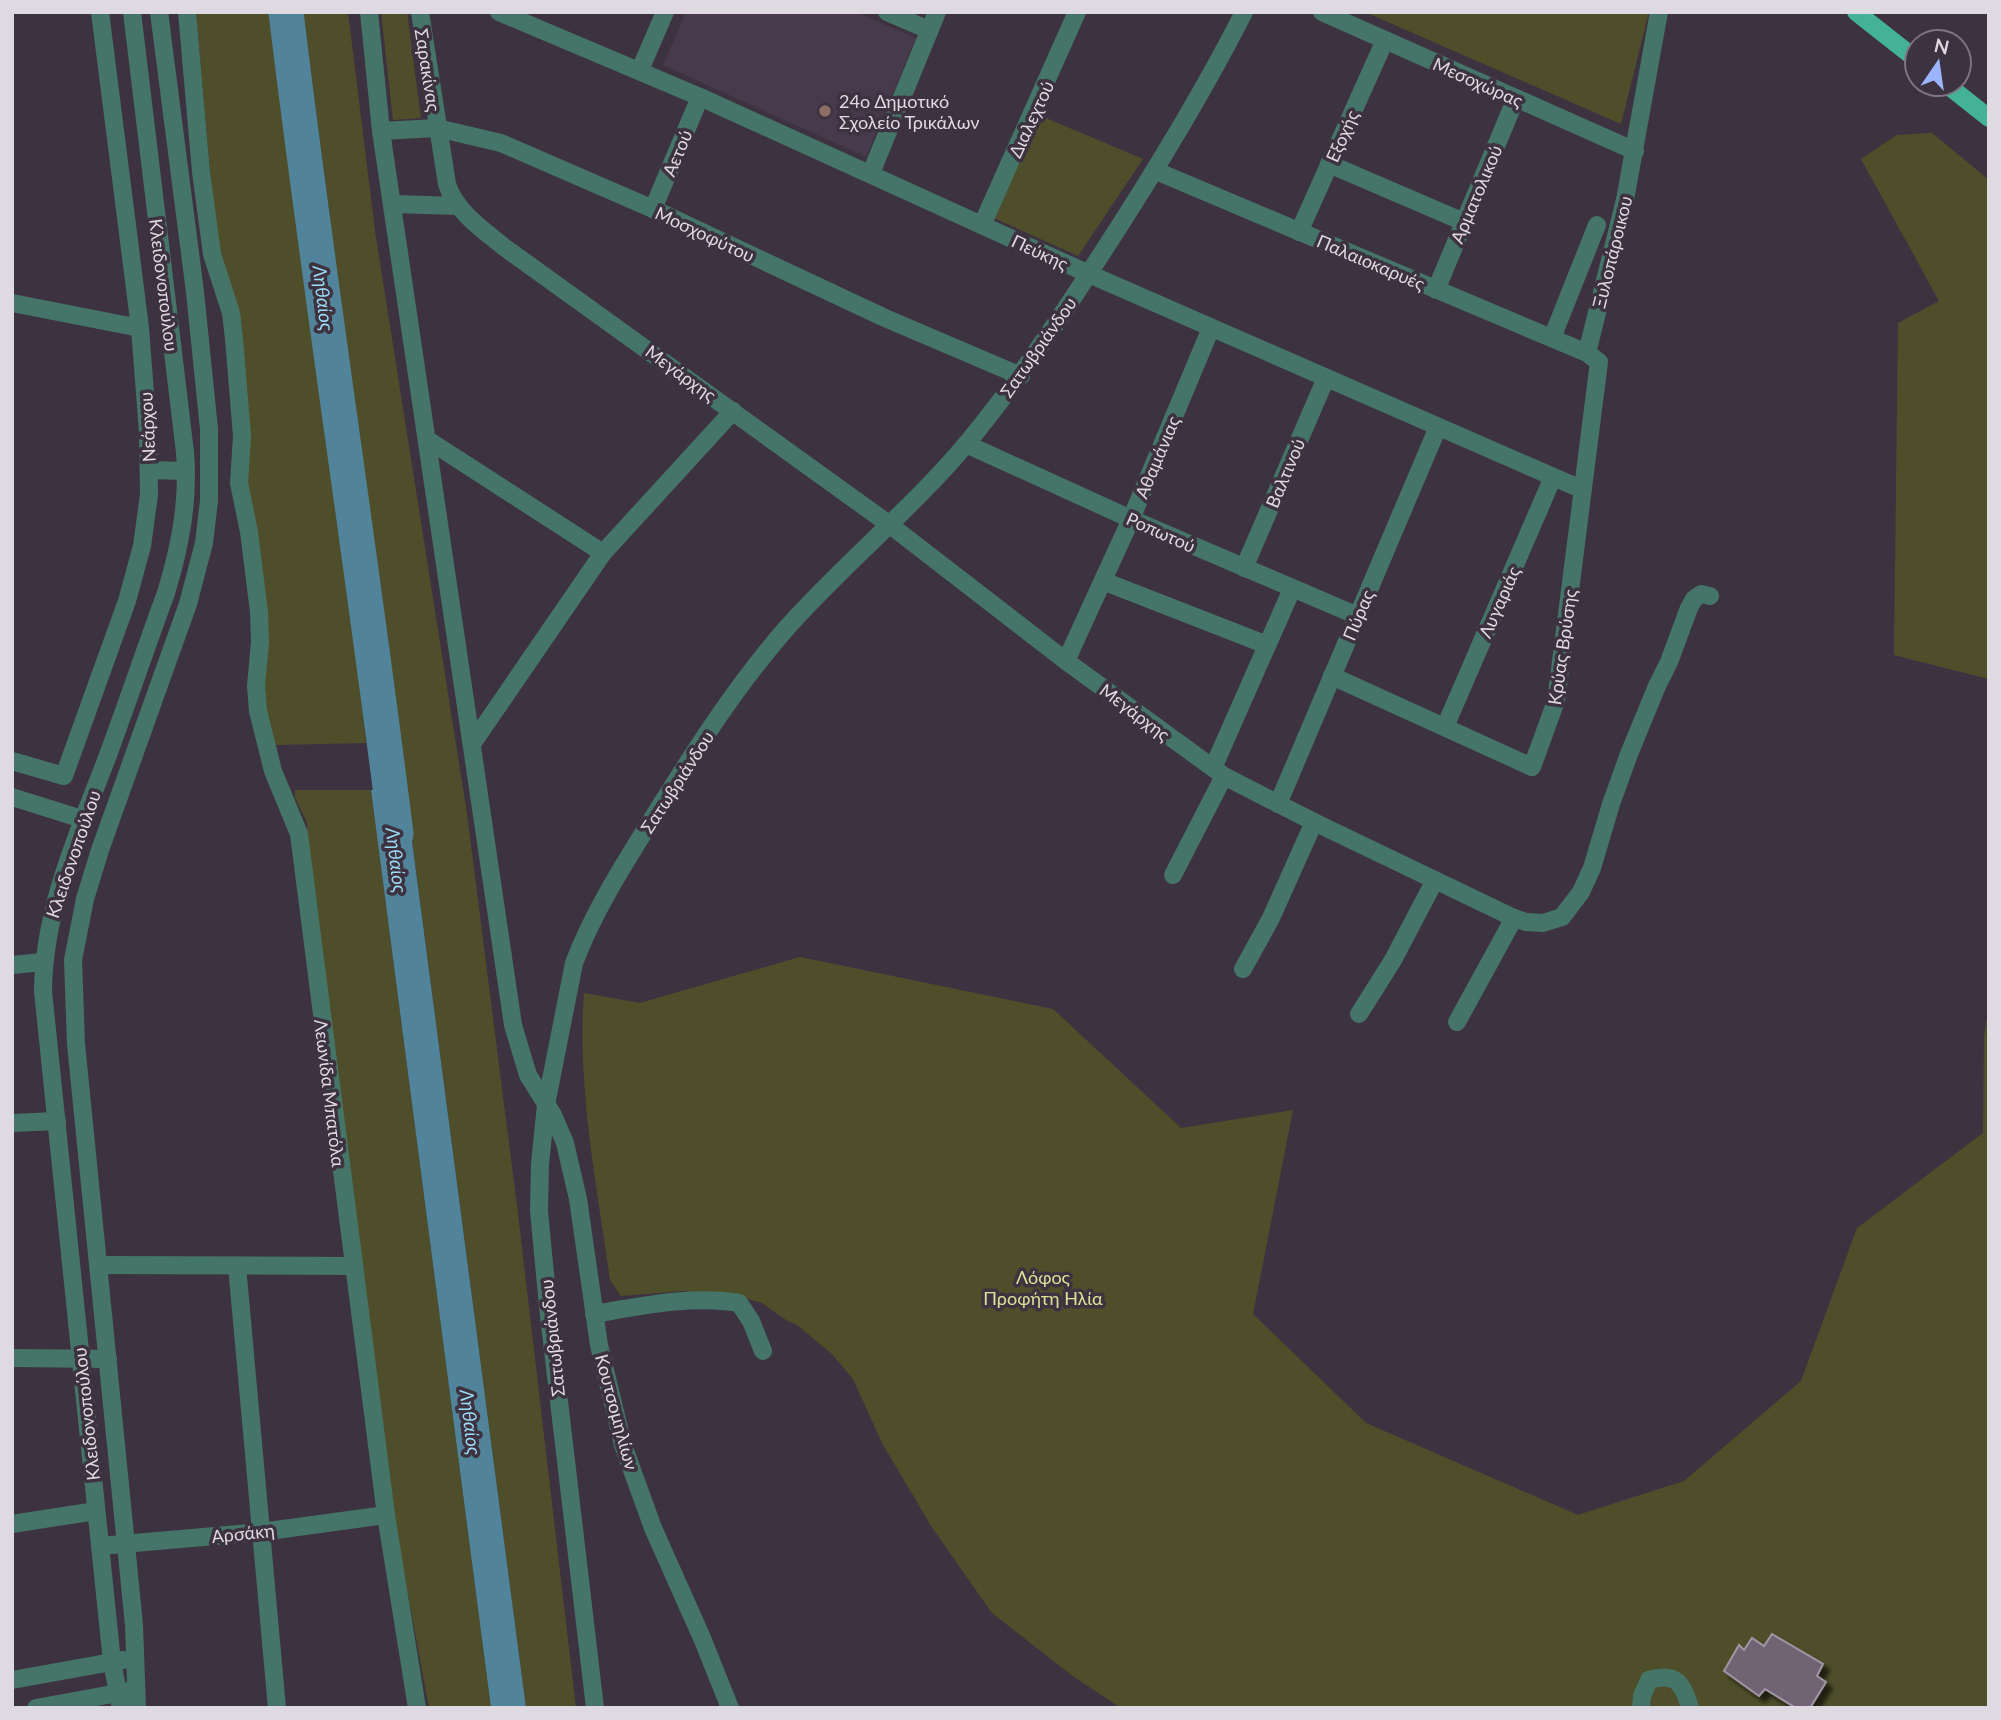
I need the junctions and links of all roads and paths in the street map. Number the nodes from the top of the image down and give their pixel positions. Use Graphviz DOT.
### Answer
graph roads {
  1 [pos="100,12"];
  2 [pos="132,12"];
  3 [pos="159,12"];
  4 [pos="187,12"];
  5 [pos="369,12"];
  6 [pos="420,12"];
  7 [pos="499,12"];
  8 [pos="665,12"];
  9 [pos="887,12"];
  10 [pos="937,12"];
  11 [pos="1077,12"];
  12 [pos="1244,12"];
  13 [pos="1322,12"];
  14 [pos="1659,12"];
  15 [pos="1856,12"];
  16 [pos="528,18"];
  17 [pos="929,30"];
  18 [pos="1385,40"];
  19 [pos="1903,49"];
  20 [pos="640,71"];
  21 [pos="700,97"];
  22 [pos="1516,98"];
  23 [pos="1964,98"];
  24 [pos="1989,118"];
  25 [pos="437,128"];
  26 [pos="381,131"];
  27 [pos="1634,151"];
  28 [pos="1329,164"];
  29 [pos="1156,171"];
  30 [pos="871,173"];
  31 [pos="392,204"];
  32 [pos="458,206"];
  33 [pos="653,209"];
  34 [pos="1464,222"];
  35 [pos="982,225"];
  36 [pos="1597,226"];
  37 [pos="1299,232"];
  38 [pos="212,254"];
  39 [pos="192,264"];
  40 [pos="1089,274"];
  41 [pos="1436,290"];
  42 [pos="12,303"];
  43 [pos="140,328"];
  44 [pos="1211,328"];
  45 [pos="1552,338"];
  46 [pos="1587,353"];
  47 [pos="1021,376"];
  48 [pos="1326,378"];
  49 [pos="733,411"];
  50 [pos="1438,426"];
  51 [pos="428,440"];
  52 [pos="966,444"];
  53 [pos="149,470"];
  54 [pos="186,471"];
  55 [pos="1553,477"];
  56 [pos="1581,489"];
  57 [pos="1131,519"];
  58 [pos="890,524"];
  59 [pos="603,553"];
  60 [pos="1244,568"];
  61 [pos="1103,581"];
  62 [pos="1292,589"];
  63 [pos="1710,596"];
  64 [pos="1357,616"];
  65 [pos="1267,645"];
  66 [pos="1066,661"];
  67 [pos="1332,676"];
  68 [pos="1445,727"];
  69 [pos="472,744"];
  70 [pos="12,761"];
  71 [pos="1219,772"];
  72 [pos="12,797"];
  73 [pos="1278,804"];
  74 [pos="82,819"];
  75 [pos="1314,822"];
  76 [pos="1173,875"];
  77 [pos="1435,880"];
  78 [pos="1514,918"];
  79 [pos="44,962"];
  80 [pos="12,965"];
  81 [pos="1243,969"];
  82 [pos="1359,1014"];
  83 [pos="1457,1022"];
  84 [pos="546,1105"];
  85 [pos="57,1121"];
  86 [pos="12,1123"];
  87 [pos="99,1265"];
  88 [pos="237,1266"];
  89 [pos="353,1266"];
  90 [pos="594,1314"];
  91 [pos="763,1351"];
  92 [pos="12,1358"];
  93 [pos="80,1359"];
  94 [pos="108,1359"];
  95 [pos="96,1511"];
  96 [pos="386,1515"];
  97 [pos="12,1524"];
  98 [pos="261,1532"];
  99 [pos="127,1543"];
  100 [pos="100,1546"];
  101 [pos="136,1658"];
  102 [pos="112,1662"];
  103 [pos="12,1680"];
  104 [pos="137,1699"];
  105 [pos="119,1701"];
  106 [pos="36,1708"];
  107 [pos="277,1708"];
  108 [pos="417,1708"];
  109 [pos="595,1708"];
  110 [pos="730,1708"];
  111 [pos="1642,1708"];
  112 [pos="1690,1708"];
  1 -- 43 [label="street, Νεάρχου"];
  2 -- 54 [label="street, Κλειδονοπούλου"];
  3 -- 39 [label="street, Κλειδονοπούλου"];
  4 -- 38 [label="street, Λεωνίδα Μπατόλα"];
  5 -- 26 [label="street, Κουτσομηλίων"];
  6 -- 25 [label="street, Σαρακίνας"];
  7 -- 16 [label="street, Πεύκης"];
  8 -- 20 [label="street"];
  9 -- 17 [label="street"];
  10 -- 17 [label="street"];
  11 -- 35 [label="street, Διαλεχτού"];
  12 -- 29 [label="street, Σατωβριάνδου"];
  13 -- 18 [label="street, Μεσοχώρας"];
  14 -- 27 [label="street, Ξυλοπάροικου"];
  15 -- 19 [label="main road"];
  16 -- 20 [label="street, Πεύκης"];
  17 -- 30 [label="street"];
  18 -- 22 [label="street, Μεσοχώρας"];
  18 -- 28 [label="street, Εξοχής"];
  20 -- 21 [label="street, Πεύκης"];
  21 -- 30 [label="street, Πεύκης"];
  21 -- 33 [label="street, Αετού"];
  22 -- 27 [label="street, Μεσοχώρας"];
  22 -- 34 [label="street, Αρματολικού"];
  23 -- 24 [label="main road"];
  25 -- 26 [label="street, Μοσχοφύτου"];
  25 -- 32 [label="street, Μεγάρχης"];
  25 -- 33 [label="street, Μοσχοφύτου"];
  26 -- 31 [label="street, Κουτσομηλίων"];
  27 -- 46 [label="street, Ξυλοπάροικου"];
  28 -- 34 [label="street"];
  28 -- 37 [label="street, Εξοχής"];
  29 -- 37 [label="street, Παλαιοκαρυές"];
  29 -- 40 [label="street, Σατωβριάνδου"];
  30 -- 35 [label="street, Πεύκης"];
  31 -- 32 [label="street"];
  31 -- 51 [label="street, Κουτσομηλίων"];
  32 -- 49 [label="street, Μεγάρχης"];
  33 -- 47 [label="street, Μοσχοφύτου"];
  34 -- 41 [label="street, Αρματολικού"];
  35 -- 40 [label="street, Πεύκης"];
  36 -- 45 [label="street"];
  37 -- 41 [label="street, Παλαιοκαρυές"];
  38 -- 39 [label="street"];
  38 -- 89 [label="street, Λεωνίδα Μπατόλα"];
  39 -- 87 [label="street, Κλειδονοπούλου"];
  40 -- 44 [label="street, Πεύκης"];
  40 -- 47 [label="street, Σατωβριάνδου"];
  41 -- 45 [label="street, Παλαιοκαρυές"];
  42 -- 43 [label="street"];
  43 -- 53 [label="street, Νεάρχου"];
  44 -- 48 [label="street, Πεύκης"];
  44 -- 57 [label="street, Αθαμάνιας"];
  45 -- 46 [label="street, Παλαιοκαρυές"];
  46 -- 56 [label="street, Κρύας Βρύσης"];
  47 -- 52 [label="street, Σατωβριάνδου"];
  48 -- 50 [label="street, Πεύκης"];
  48 -- 60 [label="street, Βαλτινού"];
  49 -- 58 [label="street, Μεγάρχης"];
  49 -- 59 [label="street"];
  50 -- 55 [label="street, Πεύκης"];
  50 -- 64 [label="street, Πύρας"];
  51 -- 59 [label="street"];
  51 -- 69 [label="street, Κουτσομηλίων"];
  52 -- 57 [label="street, Ροπωτού"];
  52 -- 58 [label="street, Σατωβριάνδου"];
  53 -- 54 [label="street"];
  53 -- 70 [label="street, Νεάρχου"];
  54 -- 74 [label="street, Κλειδονοπούλου"];
  55 -- 56 [label="street, Πεύκης"];
  55 -- 68 [label="street, Λυγαριάς"];
  56 -- 68 [label="street, Κρύας Βρύσης"];
  57 -- 60 [label="street, Ροπωτού"];
  57 -- 61 [label="street, Αθαμάνιας"];
  58 -- 66 [label="street, Μεγάρχης"];
  58 -- 84 [label="street, Σατωβριάνδου"];
  59 -- 69 [label="street"];
  60 -- 62 [label="street, Ροπωτού"];
  61 -- 65 [label="street"];
  61 -- 66 [label="street, Αθαμάνιας"];
  62 -- 64 [label="street, Ροπωτού"];
  62 -- 65 [label="street"];
  63 -- 78 [label="street, Μεγάρχης"];
  64 -- 67 [label="street, Πύρας"];
  65 -- 71 [label="street"];
  66 -- 71 [label="street, Μεγάρχης"];
  67 -- 68 [label="street, Κρύας Βρύσης"];
  67 -- 73 [label="street, Πύρας"];
  69 -- 84 [label="street, Κουτσομηλίων"];
  71 -- 73 [label="street, Μεγάρχης"];
  71 -- 76 [label="street"];
  72 -- 74 [label="street"];
  73 -- 75 [label="street, Μεγάρχης"];
  74 -- 79 [label="street, Κλειδονοπούλου"];
  75 -- 77 [label="street, Μεγάρχης"];
  75 -- 81 [label="street"];
  77 -- 78 [label="street, Μεγάρχης"];
  77 -- 82 [label="street"];
  78 -- 83 [label="street"];
  79 -- 80 [label="street"];
  79 -- 85 [label="street, Κλειδονοπούλου"];
  84 -- 90 [label="street, Κουτσομηλίων"];
  84 -- 109 [label="street, Σατωβριάνδου"];
  85 -- 86 [label="street"];
  85 -- 93 [label="street, Κλειδονοπούλου"];
  87 -- 88 [label="street"];
  87 -- 94 [label="street, Κλειδονοπούλου"];
  88 -- 89 [label="street"];
  88 -- 98 [label="street"];
  89 -- 96 [label="street, Λεωνίδα Μπατόλα"];
  90 -- 91 [label="street"];
  90 -- 110 [label="street, Κουτσομηλίων"];
  92 -- 93 [label="street"];
  93 -- 94 [label="street"];
  93 -- 95 [label="street, Κλειδονοπούλου"];
  94 -- 99 [label="street, Κλειδονοπούλου"];
  95 -- 97 [label="street"];
  95 -- 100 [label="street, Κλειδονοπούλου"];
  96 -- 98 [label="street, Αρσάκη"];
  96 -- 108 [label="street, Λεωνίδα Μπατόλα"];
  98 -- 99 [label="street, Αρσάκη"];
  98 -- 107 [label="street"];
  99 -- 100 [label="street, Αρσάκη"];
  99 -- 101 [label="street, Κλειδονοπούλου"];
  100 -- 102 [label="street, Κλειδονοπούλου"];
  101 -- 102 [label="street"];
  101 -- 104 [label="street, Κλειδονοπούλου"];
  102 -- 103 [label="street"];
  102 -- 105 [label="street, Κλειδονοπούλου"];
  104 -- 105 [label="street"];
  105 -- 106 [label="street"];
  111 -- 112 [label="street"];
}
